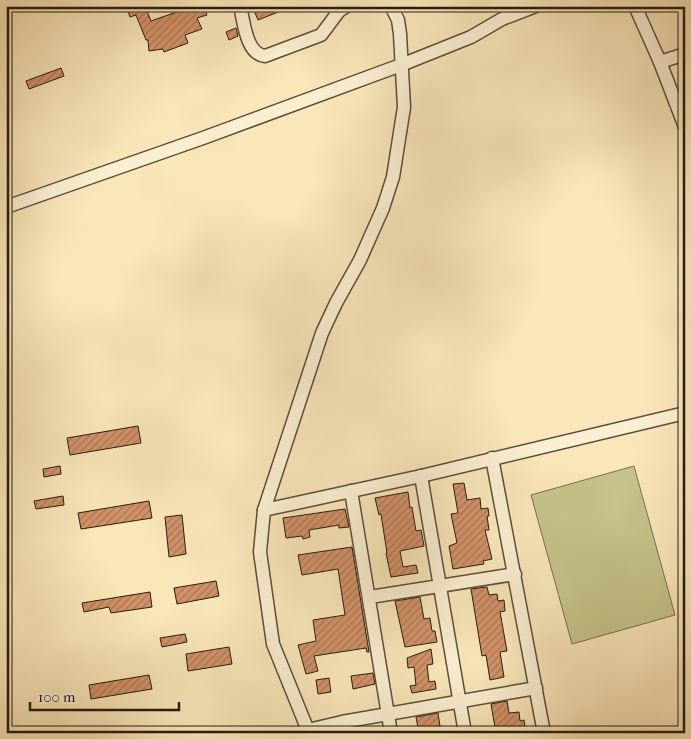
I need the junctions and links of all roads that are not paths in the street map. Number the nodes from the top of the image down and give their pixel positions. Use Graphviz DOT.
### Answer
graph roads {
  1 [pos="240,6"];
  2 [pos="347,6"];
  3 [pos="391,6"];
  4 [pos="536,6"];
  5 [pos="635,6"];
  6 [pos="685,54"];
  7 [pos="660,62"];
  8 [pos="401,65"];
  9 [pos="685,127"];
  10 [pos="7,203"];
  11 [pos="685,413"];
  12 [pos="492,458"];
  13 [pos="420,476"];
  14 [pos="350,491"];
  15 [pos="264,510"];
  16 [pos="515,574"];
  17 [pos="440,586"];
  18 [pos="370,597"];
  19 [pos="536,688"];
  20 [pos="459,702"];
  21 [pos="388,715"];
  22 [pos="308,731"];
  23 [pos="391,733"];
  24 [pos="465,733"];
  25 [pos="544,733"];
  1 -- 2 [label="street"];
  3 -- 8 [label="street"];
  4 -- 8 [label="street"];
  5 -- 7 [label="street"];
  6 -- 7 [label="street"];
  7 -- 9 [label="street"];
  8 -- 10 [label="street"];
  8 -- 15 [label="street"];
  11 -- 12 [label="street"];
  12 -- 13 [label="street"];
  12 -- 16 [label="street"];
  13 -- 14 [label="street"];
  13 -- 17 [label="street"];
  14 -- 15 [label="street"];
  14 -- 18 [label="street"];
  15 -- 22 [label="street"];
  16 -- 17 [label="street"];
  16 -- 19 [label="street"];
  17 -- 18 [label="street"];
  17 -- 20 [label="street"];
  18 -- 21 [label="street"];
  19 -- 20 [label="street"];
  19 -- 25 [label="street"];
  20 -- 21 [label="street"];
  20 -- 24 [label="street"];
  21 -- 22 [label="street"];
  21 -- 23 [label="street"];
}
